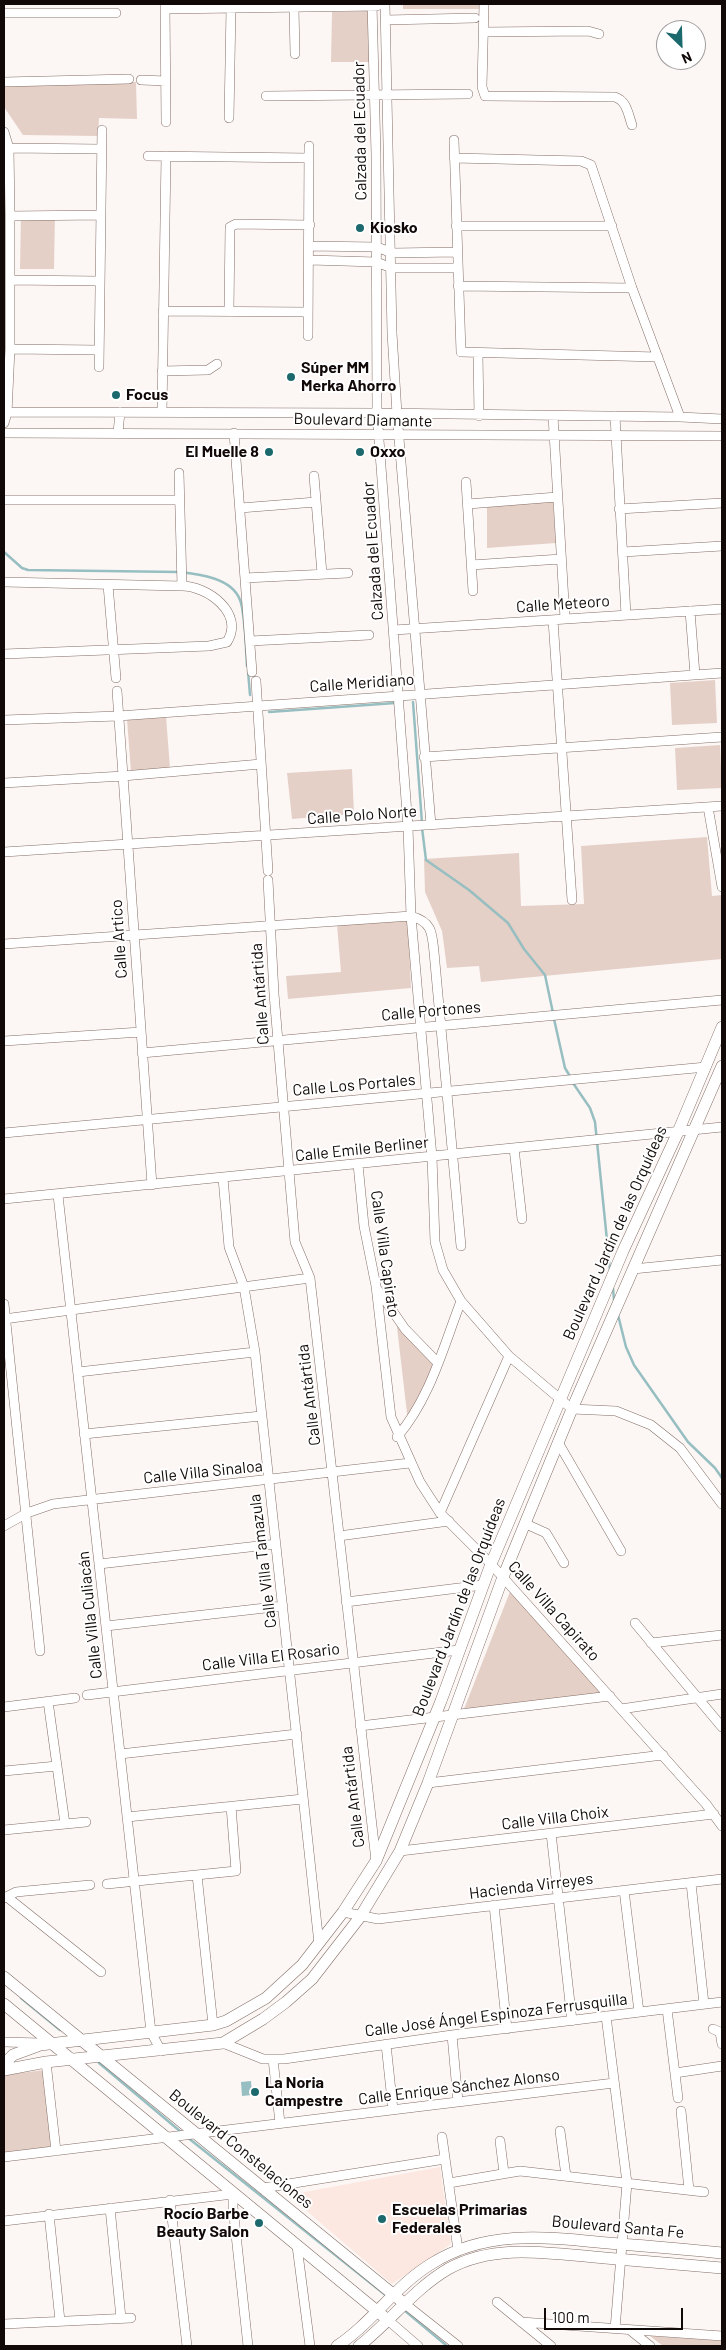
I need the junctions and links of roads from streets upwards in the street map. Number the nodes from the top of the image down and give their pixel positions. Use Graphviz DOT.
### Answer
graph roads {
  1 [pos="484,4"];
  2 [pos="372,5"];
  3 [pos="385,5"];
  4 [pos="165,6"];
  5 [pos="102,8"];
  6 [pos="231,8"];
  7 [pos="294,8"];
  8 [pos="4,13"];
  9 [pos="116,13"];
  10 [pos="475,18"];
  11 [pos="386,20"];
  12 [pos="483,32"];
  13 [pos="599,34"];
  14 [pos="295,54"];
  15 [pos="129,78"];
  16 [pos="141,80"];
  17 [pos="166,81"];
  18 [pos="4,82"];
  19 [pos="388,93"];
  20 [pos="468,94"];
  21 [pos="375,95"];
  22 [pos="266,96"];
  23 [pos="230,118"];
  24 [pos="166,122"];
  25 [pos="632,125"];
  26 [pos="102,130"];
  27 [pos="4,132"];
  28 [pos="454,140"];
  29 [pos="309,146"];
  30 [pos="9,148"];
  31 [pos="101,149"];
  32 [pos="376,154"];
  33 [pos="389,154"];
  34 [pos="148,156"];
  35 [pos="166,156"];
  36 [pos="309,158"];
  37 [pos="454,158"];
  38 [pos="100,215"];
  39 [pos="10,216"];
  40 [pos="310,225"];
  41 [pos="456,226"];
  42 [pos="612,226"];
  43 [pos="310,246"];
  44 [pos="377,246"];
  45 [pos="457,252"];
  46 [pos="392,253"];
  47 [pos="310,260"];
  48 [pos="376,262"];
  49 [pos="392,268"];
  50 [pos="457,268"];
  51 [pos="10,280"];
  52 [pos="99,281"];
  53 [pos="458,286"];
  54 [pos="632,288"];
  55 [pos="163,311"];
  56 [pos="229,312"];
  57 [pos="308,312"];
  58 [pos="376,333"];
  59 [pos="392,333"];
  60 [pos="308,336"];
  61 [pos="7,338"];
  62 [pos="10,348"];
  63 [pos="99,350"];
  64 [pos="478,354"];
  65 [pos="658,357"];
  66 [pos="217,364"];
  67 [pos="99,366"];
  68 [pos="162,371"];
  69 [pos="120,412"];
  70 [pos="162,412"];
  71 [pos="6,413"];
  72 [pos="377,413"];
  73 [pos="397,414"];
  74 [pos="479,416"];
  75 [pos="553,416"];
  76 [pos="615,416"];
  77 [pos="680,417"];
  78 [pos="722,419"];
  79 [pos="4,423"];
  80 [pos="4,433"];
  81 [pos="118,434"];
  82 [pos="234,434"];
  83 [pos="379,436"];
  84 [pos="398,436"];
  85 [pos="722,436"];
  86 [pos="552,437"];
  87 [pos="614,437"];
  88 [pos="179,473"];
  89 [pos="314,476"];
  90 [pos="466,482"];
  91 [pos="557,497"];
  92 [pos="4,500"];
  93 [pos="179,500"];
  94 [pos="316,502"];
  95 [pos="722,502"];
  96 [pos="468,504"];
  97 [pos="240,508"];
  98 [pos="619,509"];
  99 [pos="722,546"];
  100 [pos="623,552"];
  101 [pos="561,559"];
  102 [pos="471,566"];
  103 [pos="348,573"];
  104 [pos="322,574"];
  105 [pos="245,578"];
  106 [pos="4,582"];
  107 [pos="182,582"];
  108 [pos="108,585"];
  109 [pos="473,591"];
  110 [pos="722,609"];
  111 [pos="690,611"];
  112 [pos="626,615"];
  113 [pos="565,619"];
  114 [pos="553,620"];
  115 [pos="414,628"];
  116 [pos="394,630"];
  117 [pos="369,635"];
  118 [pos="250,642"];
  119 [pos="113,650"];
  120 [pos="4,654"];
  121 [pos="252,672"];
  122 [pos="722,673"];
  123 [pos="695,675"];
  124 [pos="116,678"];
  125 [pos="256,682"];
  126 [pos="557,684"];
  127 [pos="117,691"];
  128 [pos="420,694"];
  129 [pos="398,696"];
  130 [pos="258,706"];
  131 [pos="118,716"];
  132 [pos="4,720"];
  133 [pos="722,736"];
  134 [pos="562,748"];
  135 [pos="424,757"];
  136 [pos="261,764"];
  137 [pos="123,776"];
  138 [pos="4,782"];
  139 [pos="722,806"];
  140 [pos="708,807"];
  141 [pos="566,816"];
  142 [pos="430,826"];
  143 [pos="408,827"];
  144 [pos="266,836"];
  145 [pos="127,844"];
  146 [pos="4,852"];
  147 [pos="722,887"];
  148 [pos="572,900"];
  149 [pos="411,916"];
  150 [pos="271,927"];
  151 [pos="134,936"];
  152 [pos="4,944"];
  153 [pos="722,1000"];
  154 [pos="441,1025"];
  155 [pos="420,1027"];
  156 [pos="722,1027"];
  157 [pos="141,1032"];
  158 [pos="278,1039"];
  159 [pos="4,1040"];
  160 [pos="142,1053"];
  161 [pos="722,1066"];
  162 [pos="706,1067"];
  163 [pos="446,1091"];
  164 [pos="426,1093"];
  165 [pos="284,1107"];
  166 [pos="147,1119"];
  167 [pos="722,1127"];
  168 [pos="694,1130"];
  169 [pos="678,1132"];
  170 [pos="4,1133"];
  171 [pos="514,1148"];
  172 [pos="452,1155"];
  173 [pos="432,1157"];
  174 [pos="358,1164"];
  175 [pos="289,1171"];
  176 [pos="223,1178"];
  177 [pos="152,1185"];
  178 [pos="58,1195"];
  179 [pos="4,1199"];
  180 [pos="522,1219"];
  181 [pos="461,1246"];
  182 [pos="722,1260"];
  183 [pos="633,1269"];
  184 [pos="310,1278"];
  185 [pos="376,1286"];
  186 [pos="244,1287"];
  187 [pos="461,1301"];
  188 [pos="4,1304"];
  189 [pos="71,1310"];
  190 [pos="5,1319"];
  191 [pos="255,1352"];
  192 [pos="509,1356"];
  193 [pos="438,1363"];
  194 [pos="78,1372"];
  195 [pos="560,1400"];
  196 [pos="572,1409"];
  197 [pos="262,1416"];
  198 [pos="84,1434"];
  199 [pos="398,1437"];
  200 [pos="559,1444"];
  201 [pos="410,1463"];
  202 [pos="333,1472"];
  203 [pos="269,1479"];
  204 [pos="92,1500"];
  205 [pos="722,1504"];
  206 [pos="27,1513"];
  207 [pos="440,1513"];
  208 [pos="449,1521"];
  209 [pos="526,1524"];
  210 [pos="4,1526"];
  211 [pos="339,1536"];
  212 [pos="276,1544"];
  213 [pos="622,1552"];
  214 [pos="564,1563"];
  215 [pos="99,1564"];
  216 [pos="492,1564"];
  217 [pos="503,1577"];
  218 [pos="483,1585"];
  219 [pos="346,1602"];
  220 [pos="283,1606"];
  221 [pos="635,1623"];
  222 [pos="106,1626"];
  223 [pos="722,1635"];
  224 [pos="651,1643"];
  225 [pos="459,1650"];
  226 [pos="40,1651"];
  227 [pos="354,1662"];
  228 [pos="290,1669"];
  229 [pos="113,1692"];
  230 [pos="722,1694"];
  231 [pos="87,1695"];
  232 [pos="610,1696"];
  233 [pos="697,1697"];
  234 [pos="75,1698"];
  235 [pos="48,1701"];
  236 [pos="4,1707"];
  237 [pos="621,1709"];
  238 [pos="454,1715"];
  239 [pos="433,1717"];
  240 [pos="360,1726"];
  241 [pos="722,1727"];
  242 [pos="297,1734"];
  243 [pos="120,1754"];
  244 [pos="663,1755"];
  245 [pos="57,1766"];
  246 [pos="4,1771"];
  247 [pos="428,1783"];
  248 [pos="303,1799"];
  249 [pos="231,1806"];
  250 [pos="714,1814"];
  251 [pos="127,1817"];
  252 [pos="86,1822"];
  253 [pos="65,1824"];
  254 [pos="722,1826"];
  255 [pos="4,1830"];
  256 [pos="551,1833"];
  257 [pos="400,1851"];
  258 [pos="376,1861"];
  259 [pos="197,1875"];
  260 [pos="722,1879"];
  261 [pos="134,1881"];
  262 [pos="690,1883"];
  263 [pos="107,1884"];
  264 [pos="90,1885"];
  265 [pos="624,1890"];
  266 [pos="5,1898"];
  267 [pos="558,1898"];
  268 [pos="494,1905"];
  269 [pos="343,1912"];
  270 [pos="360,1917"];
  271 [pos="319,1944"];
  272 [pos="101,1972"];
  273 [pos="4,1977"];
  274 [pos="722,2002"];
  275 [pos="4,2004"];
  276 [pos="704,2004"];
  277 [pos="667,2008"];
  278 [pos="639,2012"];
  279 [pos="606,2016"];
  280 [pos="572,2021"];
  281 [pos="213,2025"];
  282 [pos="507,2029"];
  283 [pos="714,2029"];
  284 [pos="151,2032"];
  285 [pos="452,2035"];
  286 [pos="80,2040"];
  287 [pos="4,2042"];
  288 [pos="53,2043"];
  289 [pos="222,2043"];
  290 [pos="386,2044"];
  291 [pos="722,2044"];
  292 [pos="161,2051"];
  293 [pos="103,2057"];
  294 [pos="70,2060"];
  295 [pos="273,2060"];
  296 [pos="46,2062"];
  297 [pos="4,2064"];
  298 [pos="722,2066"];
  299 [pos="4,2070"];
  300 [pos="675,2073"];
  301 [pos="614,2083"];
  302 [pos="678,2098"];
  303 [pos="458,2102"];
  304 [pos="393,2110"];
  305 [pos="681,2111"];
  306 [pos="280,2123"];
  307 [pos="560,2131"];
  308 [pos="193,2134"];
  309 [pos="171,2137"];
  310 [pos="442,2137"];
  311 [pos="500,2141"];
  312 [pos="56,2150"];
  313 [pos="4,2157"];
  314 [pos="445,2159"];
  315 [pos="504,2173"];
  316 [pos="566,2176"];
  317 [pos="449,2183"];
  318 [pos="627,2183"];
  319 [pos="263,2188"];
  320 [pos="690,2190"];
  321 [pos="704,2192"];
  322 [pos="234,2194"];
  323 [pos="170,2200"];
  324 [pos="110,2208"];
  325 [pos="49,2214"];
  326 [pos="4,2220"];
  327 [pos="622,2244"];
  328 [pos="297,2246"];
  329 [pos="458,2250"];
  330 [pos="722,2253"];
  331 [pos="621,2260"];
  332 [pos="722,2268"];
  333 [pos="392,2296"];
  334 [pos="497,2302"];
  335 [pos="380,2309"];
  336 [pos="397,2312"];
  337 [pos="121,2318"];
  338 [pos="131,2318"];
  339 [pos="60,2321"];
  340 [pos="521,2322"];
  341 [pos="4,2324"];
  342 [pos="614,2328"];
  343 [pos="630,2330"];
  344 [pos="722,2336"];
  345 [pos="187,2346"];
  346 [pos="248,2346"];
  347 [pos="310,2346"];
  348 [pos="337,2346"];
  349 [pos="359,2346"];
  350 [pos="418,2346"];
  351 [pos="458,2346"];
  352 [pos="551,2346"];
  353 [pos="650,2346"];
  1 -- 12 [label="street"];
  2 -- 3 [label="street"];
  2 -- 7 [label="street"];
  2 -- 21 [label="street, Calzada del Ecuador"];
  3 -- 11 [label="street, Calzada del Ecuador"];
  4 -- 6 [label="street"];
  4 -- 17 [label="street"];
  5 -- 8 [label="street"];
  5 -- 9 [label="street"];
  6 -- 7 [label="street"];
  6 -- 23 [label="street"];
  7 -- 14 [label="street"];
  10 -- 11 [label="street"];
  11 -- 19 [label="street, Calzada del Ecuador"];
  12 -- 13 [label="street"];
  12 -- 25 [label="street"];
  15 -- 18 [label="street"];
  16 -- 17 [label="street"];
  17 -- 24 [label="street"];
  19 -- 20 [label="street"];
  19 -- 21 [label="street"];
  19 -- 33 [label="street, Calzada del Ecuador"];
  21 -- 22 [label="street"];
  21 -- 32 [label="street, Calzada del Ecuador"];
  26 -- 31 [label="street"];
  27 -- 30 [label="street"];
  28 -- 37 [label="street"];
  29 -- 36 [label="street"];
  30 -- 31 [label="street"];
  30 -- 39 [label="street"];
  31 -- 38 [label="street"];
  32 -- 33 [label="street"];
  32 -- 44 [label="street, Calzada del Ecuador"];
  33 -- 46 [label="street, Calzada del Ecuador"];
  34 -- 35 [label="street"];
  35 -- 36 [label="street"];
  35 -- 55 [label="street"];
  36 -- 40 [label="street"];
  37 -- 41 [label="street"];
  37 -- 42 [label="street"];
  38 -- 39 [label="street"];
  38 -- 52 [label="street"];
  39 -- 51 [label="street"];
  40 -- 43 [label="street"];
  40 -- 56 [label="street"];
  41 -- 42 [label="street"];
  41 -- 45 [label="street"];
  42 -- 54 [label="street"];
  43 -- 44 [label="street"];
  43 -- 47 [label="street"];
  44 -- 46 [label="street"];
  44 -- 48 [label="street, Calzada del Ecuador"];
  45 -- 46 [label="street"];
  45 -- 50 [label="street"];
  46 -- 49 [label="street, Calzada del Ecuador"];
  47 -- 48 [label="street"];
  47 -- 57 [label="street"];
  48 -- 49 [label="street"];
  48 -- 58 [label="street, Calzada del Ecuador"];
  49 -- 50 [label="street"];
  49 -- 59 [label="street, Calzada del Ecuador"];
  50 -- 53 [label="street"];
  51 -- 52 [label="street"];
  51 -- 61 [label="street"];
  52 -- 63 [label="street"];
  53 -- 54 [label="street"];
  53 -- 64 [label="street"];
  54 -- 65 [label="street"];
  55 -- 56 [label="street"];
  55 -- 68 [label="street"];
  56 -- 57 [label="street"];
  57 -- 60 [label="street"];
  58 -- 59 [label="street"];
  58 -- 72 [label="street, Calzada del Ecuador"];
  59 -- 73 [label="street, Calzada del Ecuador"];
  61 -- 62 [label="street"];
  62 -- 63 [label="street"];
  62 -- 71 [label="street"];
  63 -- 67 [label="street"];
  64 -- 65 [label="street"];
  64 -- 74 [label="street"];
  65 -- 77 [label="street"];
  66 -- 68 [label="street"];
  68 -- 70 [label="street"];
  69 -- 70 [label="street, Boulevard Diamante"];
  69 -- 71 [label="street, Boulevard Diamante"];
  69 -- 81 [label="street"];
  70 -- 72 [label="street, Boulevard Diamante"];
  71 -- 79 [label="street"];
  72 -- 73 [label="street, Boulevard Diamante"];
  72 -- 83 [label="street, Calzada del Ecuador"];
  73 -- 74 [label="street, Boulevard Diamante"];
  73 -- 84 [label="street, Calzada del Ecuador"];
  74 -- 75 [label="street, Boulevard Diamante"];
  75 -- 76 [label="street, Boulevard Diamante"];
  75 -- 86 [label="street"];
  76 -- 77 [label="street, Boulevard Diamante"];
  76 -- 87 [label="street, Calle Meteoro"];
  77 -- 78 [label="street, Boulevard Diamante"];
  80 -- 81 [label="street, Boulevard Diamante"];
  81 -- 82 [label="street, Boulevard Diamante"];
  82 -- 83 [label="street, Boulevard Diamante"];
  82 -- 97 [label="street"];
  83 -- 84 [label="street, Boulevard Diamante"];
  83 -- 116 [label="street, Calzada del Ecuador"];
  84 -- 86 [label="street, Boulevard Diamante"];
  84 -- 115 [label="street, Calzada del Ecuador"];
  85 -- 87 [label="street, Boulevard Diamante"];
  86 -- 87 [label="street, Boulevard Diamante"];
  86 -- 91 [label="street"];
  87 -- 98 [label="street, Calle Meteoro"];
  88 -- 93 [label="street"];
  89 -- 94 [label="street"];
  90 -- 96 [label="street"];
  91 -- 96 [label="street"];
  91 -- 101 [label="street"];
  92 -- 93 [label="street"];
  93 -- 107 [label="street"];
  94 -- 97 [label="street"];
  94 -- 104 [label="street"];
  95 -- 98 [label="street"];
  96 -- 102 [label="street"];
  97 -- 105 [label="street"];
  98 -- 100 [label="street, Calle Meteoro"];
  99 -- 100 [label="street"];
  100 -- 112 [label="street, Calle Meteoro"];
  101 -- 102 [label="street"];
  101 -- 113 [label="street"];
  102 -- 109 [label="street"];
  103 -- 104 [label="street"];
  104 -- 105 [label="street"];
  105 -- 118 [label="street"];
  106 -- 108 [label="street"];
  107 -- 108 [label="street"];
  107 -- 119 [label="street"];
  108 -- 119 [label="street"];
  110 -- 111 [label="street"];
  111 -- 112 [label="street"];
  111 -- 123 [label="street"];
  112 -- 113 [label="street, Calle Meteoro"];
  113 -- 114 [label="street, Calle Meteoro"];
  114 -- 115 [label="street, Calle Meteoro"];
  114 -- 126 [label="street"];
  115 -- 116 [label="street, Calle Meteoro"];
  115 -- 128 [label="street, Calzada del Ecuador"];
  116 -- 129 [label="street, Calzada del Ecuador"];
  117 -- 118 [label="street"];
  118 -- 121 [label="street"];
  119 -- 120 [label="street"];
  119 -- 124 [label="street"];
  122 -- 123 [label="street, Calle Meridiano"];
  123 -- 126 [label="street, Calle Meridiano"];
  125 -- 130 [label="street, Calle Antártida"];
  126 -- 128 [label="street, Calle Meridiano"];
  126 -- 134 [label="street"];
  127 -- 131 [label="street, Calle Artico"];
  128 -- 129 [label="street, Calle Meridiano"];
  128 -- 135 [label="street, Calzada del Ecuador"];
  129 -- 130 [label="street, Calle Meridiano"];
  129 -- 143 [label="street, Calzada del Ecuador"];
  130 -- 131 [label="street, Calle Meridiano"];
  130 -- 136 [label="street, Calle Antártida"];
  131 -- 132 [label="street, Calle Meridiano"];
  131 -- 137 [label="street, Calle Artico"];
  133 -- 134 [label="street"];
  134 -- 135 [label="street"];
  134 -- 141 [label="street"];
  135 -- 142 [label="street, Calzada del Ecuador"];
  136 -- 137 [label="street"];
  136 -- 144 [label="street, Calle Antártida"];
  137 -- 138 [label="street"];
  137 -- 145 [label="street, Calle Artico"];
  139 -- 140 [label="street, Calle Polo Norte"];
  140 -- 141 [label="street, Calle Polo Norte"];
  140 -- 147 [label="street"];
  141 -- 142 [label="street, Calle Polo Norte"];
  141 -- 148 [label="street"];
  142 -- 143 [label="street, Calle Polo Norte"];
  143 -- 144 [label="street, Calle Polo Norte"];
  143 -- 149 [label="street, Calzada del Ecuador"];
  144 -- 145 [label="street, Calle Polo Norte"];
  144 -- 150 [label="street, Calle Antártida"];
  145 -- 146 [label="street, Calle Polo Norte"];
  145 -- 151 [label="street, Calle Artico"];
  149 -- 150 [label="street"];
  149 -- 154 [label="street"];
  149 -- 155 [label="street, Calzada del Ecuador"];
  150 -- 151 [label="street"];
  150 -- 158 [label="street, Calle Antártida"];
  151 -- 152 [label="street"];
  151 -- 157 [label="street, Calle Artico"];
  153 -- 154 [label="street, Calle Portones"];
  154 -- 155 [label="street, Calle Portones"];
  154 -- 163 [label="street"];
  155 -- 158 [label="street, Calle Portones"];
  155 -- 164 [label="street, Calzada del Ecuador"];
  156 -- 162 [label="street, Boulevard Jardín de las Orquídeas"];
  157 -- 159 [label="street"];
  157 -- 160 [label="street, Calle Artico"];
  158 -- 160 [label="street, Calle Portones"];
  158 -- 165 [label="street, Calle Antártida"];
  160 -- 166 [label="street, Calle Artico"];
  161 -- 168 [label="street, Boulevard Jardín de las Orquídeas"];
  162 -- 163 [label="street, Calle Los Portales"];
  162 -- 169 [label="street, Boulevard Jardín de las Orquídeas"];
  163 -- 164 [label="street, Calle Los Portales"];
  163 -- 172 [label="street"];
  164 -- 165 [label="street, Calle Los Portales"];
  164 -- 173 [label="street, Calzada del Ecuador"];
  165 -- 166 [label="street, Calle Los Portales"];
  165 -- 175 [label="street, Calle Antártida"];
  166 -- 170 [label="street, Calle Los Portales"];
  166 -- 177 [label="street, Calle Artico"];
  167 -- 168 [label="street, Calle Emile Berliner"];
  168 -- 169 [label="street, Calle Emile Berliner"];
  168 -- 183 [label="street, Boulevard Jardín de las Orquídeas"];
  169 -- 171 [label="street, Calle Emile Berliner"];
  169 -- 195 [label="street, Boulevard Jardín de las Orquídeas"];
  171 -- 172 [label="street, Calle Emile Berliner"];
  171 -- 180 [label="street"];
  172 -- 173 [label="street, Calle Emile Berliner"];
  172 -- 181 [label="street"];
  173 -- 174 [label="street, Calle Emile Berliner"];
  173 -- 187 [label="street, Calzada del Ecuador"];
  174 -- 175 [label="street, Calle Emile Berliner"];
  174 -- 185 [label="street, Calle Villa Capirato"];
  175 -- 176 [label="street, Calle Emile Berliner"];
  175 -- 184 [label="street, Calle Antártida"];
  176 -- 177 [label="street, Calle Emile Berliner"];
  176 -- 186 [label="street, Calle Villa Tamazula"];
  177 -- 178 [label="street, Calle Emile Berliner"];
  178 -- 179 [label="street, Calle Emile Berliner"];
  178 -- 189 [label="street, Calle Villa Culiacán"];
  182 -- 183 [label="street"];
  183 -- 196 [label="street, Boulevard Jardín de las Orquídeas"];
  184 -- 186 [label="street"];
  184 -- 202 [label="street, Calle Antártida"];
  185 -- 193 [label="street"];
  185 -- 199 [label="street, Calle Villa Capirato"];
  186 -- 189 [label="street"];
  186 -- 191 [label="street, Calle Villa Tamazula"];
  187 -- 192 [label="street, Calzada del Ecuador"];
  187 -- 193 [label="street"];
  188 -- 190 [label="street"];
  189 -- 190 [label="street"];
  189 -- 194 [label="street, Calle Villa Culiacán"];
  190 -- 206 [label="street"];
  191 -- 194 [label="street"];
  191 -- 197 [label="street, Calle Villa Tamazula"];
  192 -- 195 [label="street, Calzada del Ecuador"];
  192 -- 207 [label="street"];
  193 -- 199 [label="street"];
  194 -- 198 [label="street, Calle Villa Culiacán"];
  195 -- 196 [label="street, Calzada del Ecuador"];
  195 -- 216 [label="street, Boulevard Jardín de las Orquídeas"];
  196 -- 200 [label="street, Boulevard Jardín de las Orquídeas"];
  196 -- 205 [label="street"];
  197 -- 198 [label="street"];
  197 -- 203 [label="street, Calle Villa Tamazula"];
  198 -- 204 [label="street, Calle Villa Culiacán"];
  199 -- 201 [label="street, Calle Villa Capirato"];
  200 -- 209 [label="street, Boulevard Jardín de las Orquídeas"];
  200 -- 213 [label="street"];
  201 -- 202 [label="street, Calle Villa Sinaloa"];
  201 -- 207 [label="street, Calle Villa Capirato"];
  202 -- 203 [label="street, Calle Villa Sinaloa"];
  202 -- 211 [label="street, Calle Antártida"];
  203 -- 204 [label="street, Calle Villa Sinaloa"];
  203 -- 212 [label="street, Calle Villa Tamazula"];
  204 -- 206 [label="street, Calle Villa Sinaloa"];
  204 -- 215 [label="street, Calle Villa Culiacán"];
  206 -- 210 [label="street, Calle Villa Sinaloa"];
  206 -- 226 [label="street"];
  207 -- 208 [label="street, Calle Villa Capirato"];
  208 -- 211 [label="street"];
  208 -- 216 [label="street, Calle Villa Capirato"];
  209 -- 214 [label="street"];
  209 -- 217 [label="street, Boulevard Jardín de las Orquídeas"];
  211 -- 219 [label="street, Calle Antártida"];
  212 -- 215 [label="street"];
  212 -- 220 [label="street, Calle Villa Tamazula"];
  215 -- 222 [label="street, Calle Villa Culiacán"];
  216 -- 217 [label="street, Calle Villa Capirato"];
  216 -- 218 [label="street, Boulevard Jardín de las Orquídeas"];
  217 -- 232 [label="street, Calle Villa Capirato"];
  217 -- 238 [label="street, Boulevard Jardín de las Orquídeas"];
  218 -- 219 [label="street"];
  218 -- 225 [label="street, Boulevard Jardín de las Orquídeas"];
  219 -- 227 [label="street, Calle Antártida"];
  220 -- 222 [label="street"];
  220 -- 228 [label="street, Calle Villa Tamazula"];
  221 -- 224 [label="street"];
  222 -- 229 [label="street, Calle Villa Culiacán"];
  223 -- 224 [label="street"];
  224 -- 233 [label="street"];
  225 -- 227 [label="street, Calle Villa El Rosario"];
  225 -- 239 [label="street, Boulevard Jardín de las Orquídeas"];
  227 -- 228 [label="street, Calle Villa El Rosario"];
  227 -- 240 [label="street, Calle Antártida"];
  228 -- 229 [label="street, Calle Villa El Rosario"];
  228 -- 242 [label="street, Calle Villa Tamazula"];
  229 -- 231 [label="street, Calle Villa El Rosario"];
  229 -- 243 [label="street, Calle Villa Culiacán"];
  230 -- 233 [label="street"];
  232 -- 237 [label="street, Calle Villa Capirato"];
  232 -- 238 [label="street"];
  233 -- 237 [label="street"];
  233 -- 241 [label="street"];
  234 -- 235 [label="street"];
  235 -- 236 [label="street"];
  235 -- 245 [label="street"];
  237 -- 244 [label="street, Calle Villa Capirato"];
  238 -- 239 [label="street"];
  238 -- 247 [label="street, Boulevard Jardín de las Orquídeas"];
  239 -- 240 [label="street"];
  239 -- 258 [label="street, Boulevard Jardín de las Orquídeas"];
  240 -- 258 [label="street, Calle Antártida"];
  242 -- 243 [label="street"];
  242 -- 248 [label="street, Calle Villa Tamazula"];
  243 -- 251 [label="street, Calle Villa Culiacán"];
  244 -- 247 [label="street"];
  244 -- 250 [label="street, Calle Villa Capirato"];
  245 -- 246 [label="street"];
  245 -- 253 [label="street"];
  247 -- 257 [label="street, Boulevard Jardín de las Orquídeas"];
  248 -- 249 [label="street"];
  248 -- 271 [label="street, Calle Villa Tamazula"];
  249 -- 251 [label="street"];
  249 -- 259 [label="street"];
  250 -- 254 [label="street, Calle Villa Capirato"];
  250 -- 256 [label="street, Calle Villa Choix"];
  251 -- 261 [label="street, Calle Villa Culiacán"];
  252 -- 253 [label="street"];
  253 -- 255 [label="street"];
  256 -- 257 [label="street, Calle Villa Choix"];
  256 -- 267 [label="street"];
  257 -- 270 [label="street, Boulevard Jardín de las Orquídeas"];
  258 -- 269 [label="street, Boulevard Jardín de las Orquídeas"];
  259 -- 261 [label="street"];
  259 -- 281 [label="street"];
  260 -- 262 [label="street, Hacienda Virreyes"];
  261 -- 263 [label="street"];
  261 -- 284 [label="street, Calle Villa Culiacán"];
  262 -- 265 [label="street, Hacienda Virreyes"];
  262 -- 276 [label="street"];
  264 -- 266 [label="street"];
  265 -- 267 [label="street, Hacienda Virreyes"];
  265 -- 278 [label="street"];
  266 -- 272 [label="street"];
  267 -- 268 [label="street, Hacienda Virreyes"];
  267 -- 280 [label="street"];
  268 -- 270 [label="street, Hacienda Virreyes"];
  268 -- 282 [label="street"];
  269 -- 270 [label="street, Hacienda Virreyes"];
  269 -- 271 [label="street, Boulevard Jardín de las Orquídeas"];
  270 -- 289 [label="street, Boulevard Jardín de las Orquídeas"];
  271 -- 281 [label="street, Boulevard Jardín de las Orquídeas"];
  273 -- 286 [label="street, Boulevard Constelaciones"];
  274 -- 276 [label="street, Calle José Ángel Espinoza Ferrusquilla"];
  275 -- 288 [label="street, Boulevard Constelaciones"];
  276 -- 277 [label="street, Calle José Ángel Espinoza Ferrusquilla"];
  277 -- 278 [label="street, Calle José Ángel Espinoza Ferrusquilla"];
  277 -- 300 [label="street"];
  278 -- 279 [label="street, Calle José Ángel Espinoza Ferrusquilla"];
  279 -- 280 [label="street, Calle José Ángel Espinoza Ferrusquilla"];
  279 -- 301 [label="street"];
  280 -- 282 [label="street, Calle José Ángel Espinoza Ferrusquilla"];
  281 -- 284 [label="street, Boulevard Jardín de las Orquídeas"];
  282 -- 285 [label="street, Calle José Ángel Espinoza Ferrusquilla"];
  283 -- 291 [label="street"];
  284 -- 286 [label="street, Boulevard Jardín de las Orquídeas"];
  284 -- 292 [label="street"];
  285 -- 290 [label="street, Calle José Ángel Espinoza Ferrusquilla"];
  285 -- 303 [label="street"];
  286 -- 288 [label="street, Boulevard Jardín de las Orquídeas"];
  286 -- 293 [label="street, Boulevard Constelaciones"];
  287 -- 288 [label="street"];
  288 -- 294 [label="street, Boulevard Constelaciones"];
  288 -- 297 [label="street, Boulevard Jardín de las Orquídeas"];
  289 -- 292 [label="street, Boulevard Jardín de las Orquídeas"];
  289 -- 295 [label="street, Calle José Ángel Espinoza Ferrusquilla"];
  290 -- 295 [label="street, Calle José Ángel Espinoza Ferrusquilla"];
  290 -- 304 [label="street"];
  292 -- 293 [label="street, Boulevard Jardín de las Orquídeas"];
  293 -- 294 [label="street, Boulevard Jardín de las Orquídeas"];
  293 -- 308 [label="street, Boulevard Constelaciones"];
  294 -- 296 [label="street, Boulevard Jardín de las Orquídeas"];
  294 -- 309 [label="street, Boulevard Constelaciones"];
  295 -- 306 [label="street"];
  296 -- 299 [label="street, Boulevard Jardín de las Orquídeas"];
  296 -- 312 [label="street"];
  298 -- 300 [label="street"];
  300 -- 302 [label="street"];
  301 -- 303 [label="street, Calle Enrique Sánchez Alonso"];
  301 -- 318 [label="street"];
  303 -- 304 [label="street, Calle Enrique Sánchez Alonso"];
  304 -- 306 [label="street, Calle Enrique Sánchez Alonso"];
  305 -- 320 [label="street"];
  306 -- 308 [label="street, Calle Enrique Sánchez Alonso"];
  307 -- 316 [label="street"];
  308 -- 309 [label="street, Calle Enrique Sánchez Alonso"];
  308 -- 319 [label="street, Boulevard Constelaciones"];
  309 -- 312 [label="street"];
  309 -- 322 [label="street, Boulevard Constelaciones"];
  310 -- 314 [label="street"];
  311 -- 315 [label="street"];
  312 -- 313 [label="street"];
  314 -- 317 [label="street"];
  314 -- 319 [label="street"];
  315 -- 316 [label="street"];
  315 -- 317 [label="street"];
  316 -- 318 [label="street"];
  317 -- 329 [label="street"];
  318 -- 320 [label="street"];
  318 -- 327 [label="street"];
  319 -- 333 [label="street, Boulevard Constelaciones"];
  320 -- 321 [label="street"];
  322 -- 323 [label="street"];
  322 -- 328 [label="street, Boulevard Constelaciones"];
  322 -- 346 [label="street"];
  323 -- 324 [label="street"];
  323 -- 345 [label="street"];
  324 -- 325 [label="street"];
  324 -- 337 [label="street"];
  325 -- 326 [label="street"];
  325 -- 339 [label="street"];
  327 -- 329 [label="street, Boulevard Santa Fe"];
  327 -- 330 [label="street, Boulevard Santa Fe"];
  327 -- 331 [label="street"];
  328 -- 335 [label="street, Boulevard Constelaciones"];
  328 -- 347 [label="street"];
  329 -- 333 [label="street, Boulevard Santa Fe"];
  331 -- 332 [label="street, Boulevard Santa Fe"];
  331 -- 336 [label="street, Boulevard Santa Fe"];
  331 -- 342 [label="street"];
  333 -- 335 [label="street, Boulevard Santa Fe"];
  333 -- 336 [label="street, Boulevard Constelaciones"];
  334 -- 340 [label="street"];
  335 -- 336 [label="street, Boulevard Constelaciones"];
  335 -- 348 [label="street, Boulevard Santa Fe"];
  336 -- 349 [label="street, Boulevard Santa Fe"];
  336 -- 350 [label="street, Boulevard Constelaciones"];
  336 -- 351 [label="street, Boulevard Constelaciones"];
  337 -- 338 [label="street"];
  337 -- 339 [label="street"];
  339 -- 341 [label="street"];
  340 -- 342 [label="street"];
  340 -- 352 [label="street"];
  342 -- 343 [label="street"];
  343 -- 344 [label="street"];
  343 -- 353 [label="street"];
}
